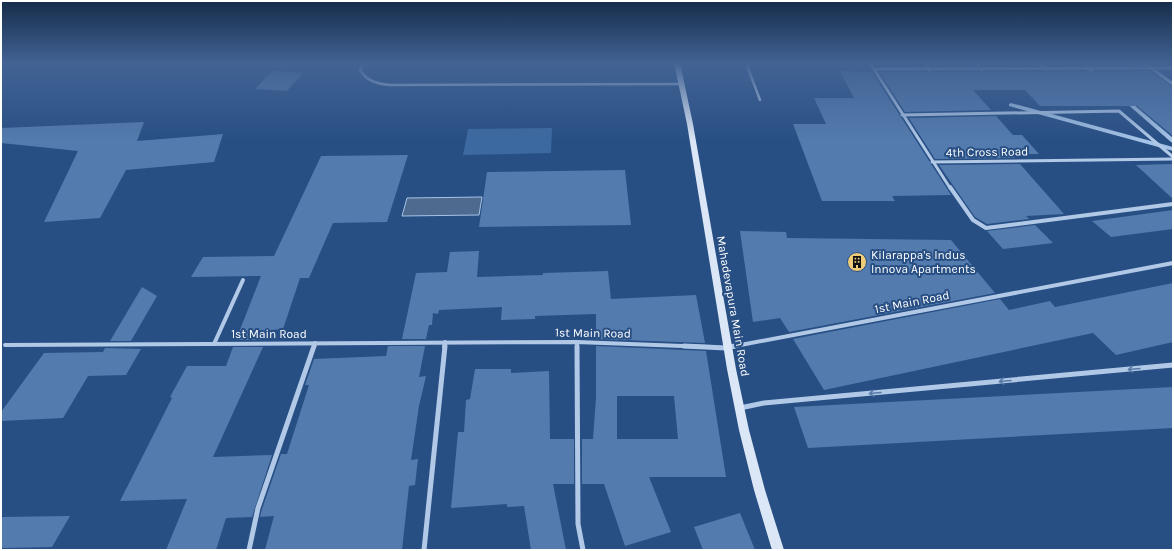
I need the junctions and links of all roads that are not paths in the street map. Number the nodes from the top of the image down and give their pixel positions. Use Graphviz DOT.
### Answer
graph roads {
  1 [pos="683,89"];
  2 [pos="756,89"];
  3 [pos="885,89"];
  4 [pos="760,100"];
  5 [pos="902,115"];
  6 [pos="1173,158"];
  7 [pos="932,162"];
  8 [pos="1173,204"];
  9 [pos="1173,263"];
  10 [pos="243,280"];
  11 [pos="446,342"];
  12 [pos="577,342"];
  13 [pos="315,343"];
  14 [pos="214,344"];
  15 [pos="5,345"];
  16 [pos="726,348"];
  17 [pos="1173,365"];
  18 [pos="740,408"];
  19 [pos="248,550"];
  20 [pos="424,550"];
  21 [pos="583,550"];
  22 [pos="778,550"];
  1 -- 16 [label="street, Mahadevapura Main Road"];
  2 -- 4 [label="lane"];
  3 -- 5 [label="street"];
  5 -- 6 [label="street"];
  5 -- 7 [label="street"];
  6 -- 7 [label="street, 4th Cross Road"];
  7 -- 8 [label="street, 4th Cross Road"];
  9 -- 16 [label="street, 1st Main Road"];
  10 -- 14 [label="street"];
  11 -- 12 [label="street, 1st Main Road"];
  11 -- 13 [label="street, 1st Main Road"];
  11 -- 20 [label="street"];
  12 -- 16 [label="street, 1st Main Road"];
  12 -- 21 [label="street"];
  13 -- 14 [label="street, 1st Main Road"];
  13 -- 19 [label="street"];
  14 -- 15 [label="street, 1st Main Road"];
  16 -- 18 [label="street, Mahadevapura Main Road"];
  17 -- 18 [label="street, one-way"];
  18 -- 22 [label="street, Mahadevapura Main Road"];
}
